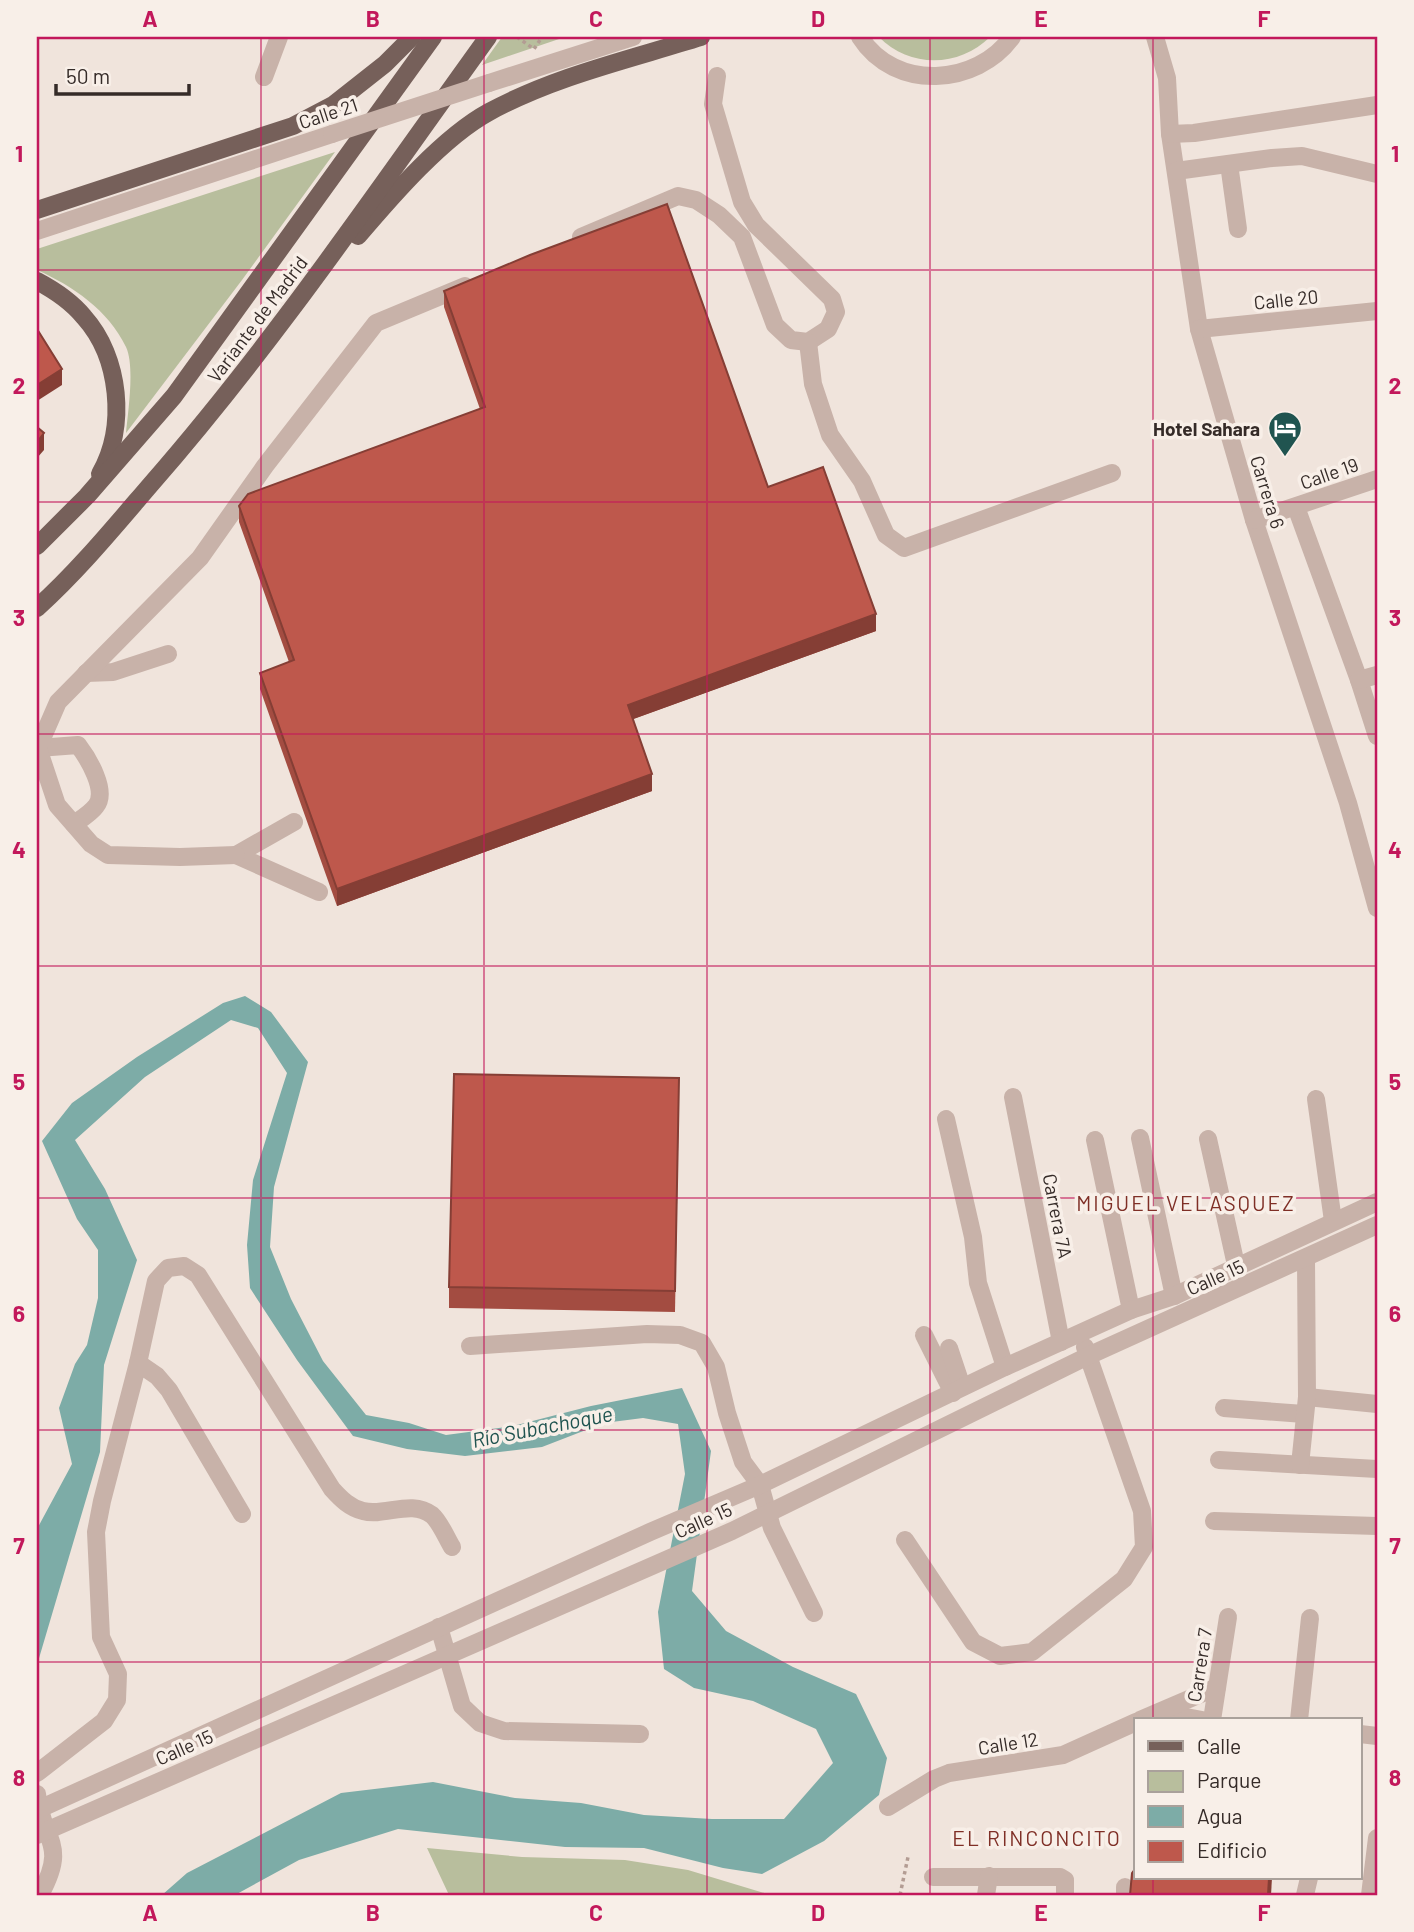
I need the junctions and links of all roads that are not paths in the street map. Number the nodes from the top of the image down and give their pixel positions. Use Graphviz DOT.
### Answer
graph roads {
  1 [pos="279,37"];
  2 [pos="412,37"];
  3 [pos="433,37"];
  4 [pos="488,37"];
  5 [pos="633,37"];
  6 [pos="701,37"];
  7 [pos="860,37"];
  8 [pos="1012,37"];
  9 [pos="1155,37"];
  10 [pos="717,76"];
  11 [pos="264,77"];
  12 [pos="1377,105"];
  13 [pos="1170,134"];
  14 [pos="1229,164"];
  15 [pos="1176,172"];
  16 [pos="1377,174"];
  17 [pos="37,210"];
  18 [pos="757,225"];
  19 [pos="1238,229"];
  20 [pos="37,231"];
  21 [pos="742,237"];
  22 [pos="565,244"];
  23 [pos="37,281"];
  24 [pos="477,281"];
  25 [pos="1377,311"];
  26 [pos="1199,329"];
  27 [pos="276,332"];
  28 [pos="808,342"];
  29 [pos="1112,473"];
  30 [pos="1377,479"];
  31 [pos="87,496"];
  32 [pos="1296,507"];
  33 [pos="1254,520"];
  34 [pos="37,545"];
  35 [pos="37,608"];
  36 [pos="168,654"];
  37 [pos="86,673"];
  38 [pos="1377,675"];
  39 [pos="1359,680"];
  40 [pos="1377,736"];
  41 [pos="38,748"];
  42 [pos="294,822"];
  43 [pos="74,824"];
  44 [pos="1372,854"];
  45 [pos="236,855"];
  46 [pos="319,892"];
  47 [pos="1377,908"];
  48 [pos="1013,1097"];
  49 [pos="1316,1099"];
  50 [pos="946,1119"];
  51 [pos="1140,1138"];
  52 [pos="1208,1139"];
  53 [pos="1095,1140"];
  54 [pos="1377,1202"];
  55 [pos="1334,1221"];
  56 [pos="1377,1224"];
  57 [pos="1306,1259"];
  58 [pos="1236,1265"];
  59 [pos="1174,1296"];
  60 [pos="1131,1310"];
  61 [pos="1080,1334"];
  62 [pos="924,1335"];
  63 [pos="1061,1342"];
  64 [pos="470,1346"];
  65 [pos="949,1348"];
  66 [pos="1088,1356"];
  67 [pos="138,1363"];
  68 [pos="1004,1367"];
  69 [pos="958,1390"];
  70 [pos="1377,1404"];
  71 [pos="1305,1405"];
  72 [pos="1224,1408"];
  73 [pos="1219,1460"];
  74 [pos="1300,1465"];
  75 [pos="1377,1469"];
  76 [pos="760,1485"];
  77 [pos="242,1514"];
  78 [pos="766,1515"];
  79 [pos="1214,1521"];
  80 [pos="1377,1526"];
  81 [pos="905,1541"];
  82 [pos="452,1547"];
  83 [pos="814,1613"];
  84 [pos="1228,1616"];
  85 [pos="1310,1618"];
  86 [pos="439,1628"];
  87 [pos="447,1654"];
  88 [pos="1217,1687"];
  89 [pos="1160,1712"];
  90 [pos="1145,1718"];
  91 [pos="1192,1718"];
  92 [pos="1212,1718"];
  93 [pos="1298,1718"];
  94 [pos="1134,1723"];
  95 [pos="640,1734"];
  96 [pos="37,1773"];
  97 [pos="38,1804"];
  98 [pos="888,1807"];
  99 [pos="42,1832"];
  100 [pos="1377,1838"];
  101 [pos="989,1876"];
  102 [pos="933,1877"];
  103 [pos="1065,1888"];
  104 [pos="40,1895"];
  105 [pos="986,1895"];
  106 [pos="1370,1895"];
  1 -- 11 [label="street"];
  2 -- 17 [label="main road"];
  3 -- 31 [label="main road, Variante de Madrid"];
  4 -- 27 [label="main road, Variante de Madrid"];
  5 -- 20 [label="street, Calle 21, bridge"];
  6 -- 27 [label="main road"];
  7 -- 8 [label="street"];
  9 -- 13 [label="street, Carrera 6"];
  10 -- 18 [label="street"];
  12 -- 13 [label="street"];
  13 -- 15 [label="street, Carrera 6"];
  14 -- 15 [label="street"];
  14 -- 16 [label="street"];
  14 -- 19 [label="street"];
  15 -- 26 [label="street, Carrera 6"];
  18 -- 21 [label="street"];
  18 -- 28 [label="street"];
  21 -- 22 [label="street"];
  21 -- 28 [label="street"];
  23 -- 31 [label="main road"];
  24 -- 37 [label="street"];
  25 -- 26 [label="street, Calle 20"];
  26 -- 33 [label="street, Carrera 6"];
  27 -- 35 [label="main road, Variante de Madrid"];
  28 -- 29 [label="street"];
  30 -- 32 [label="street, Calle 19"];
  31 -- 34 [label="main road, Variante de Madrid"];
  32 -- 33 [label="street, Calle 19"];
  32 -- 39 [label="street, Carrera 6"];
  33 -- 44 [label="street, Carrera 6"];
  36 -- 37 [label="street"];
  37 -- 41 [label="street"];
  38 -- 39 [label="street"];
  39 -- 40 [label="street, Carrera 6"];
  41 -- 43 [label="street"];
  41 -- 43 [label="street"];
  42 -- 45 [label="street"];
  43 -- 45 [label="street"];
  44 -- 47 [label="street, Carrera 6"];
  45 -- 46 [label="street"];
  48 -- 63 [label="street, Carrera 7A"];
  49 -- 55 [label="street"];
  50 -- 68 [label="street"];
  51 -- 59 [label="street"];
  52 -- 58 [label="street"];
  53 -- 60 [label="street"];
  54 -- 55 [label="street, Calle 15"];
  55 -- 58 [label="street, Calle 15"];
  56 -- 57 [label="street, Calle 15"];
  57 -- 66 [label="street, Calle 15"];
  57 -- 71 [label="street"];
  58 -- 59 [label="street, Calle 15"];
  59 -- 60 [label="street, Calle 15"];
  60 -- 61 [label="street, Calle 15"];
  61 -- 63 [label="street, Calle 15"];
  61 -- 66 [label="street"];
  62 -- 69 [label="street"];
  63 -- 68 [label="street, Calle 15"];
  64 -- 76 [label="street"];
  65 -- 69 [label="street"];
  66 -- 78 [label="street, Calle 15"];
  66 -- 81 [label="street"];
  67 -- 77 [label="street"];
  67 -- 82 [label="street"];
  67 -- 96 [label="street"];
  68 -- 69 [label="street, Calle 15"];
  69 -- 76 [label="street, Calle 15"];
  70 -- 71 [label="street"];
  71 -- 72 [label="street"];
  71 -- 74 [label="street"];
  73 -- 74 [label="street"];
  74 -- 75 [label="street"];
  76 -- 78 [label="street"];
  76 -- 86 [label="street, Calle 15"];
  78 -- 83 [label="street"];
  78 -- 87 [label="street, Calle 15"];
  79 -- 80 [label="street"];
  84 -- 88 [label="street, Carrera 7"];
  85 -- 93 [label="street"];
  86 -- 87 [label="street"];
  86 -- 97 [label="street, Calle 15"];
  87 -- 95 [label="street"];
  87 -- 99 [label="street, Calle 15"];
  88 -- 89 [label="street, Calle 12"];
  88 -- 92 [label="street, Carrera 7"];
  89 -- 90 [label="street, Calle 12"];
  89 -- 91 [label="street"];
  94 -- 98 [label="street, Calle 12"];
  97 -- 99 [label="street"];
  99 -- 104 [label="street"];
  100 -- 106 [label="street"];
  101 -- 102 [label="street"];
  101 -- 103 [label="street"];
  101 -- 105 [label="street"];
}
